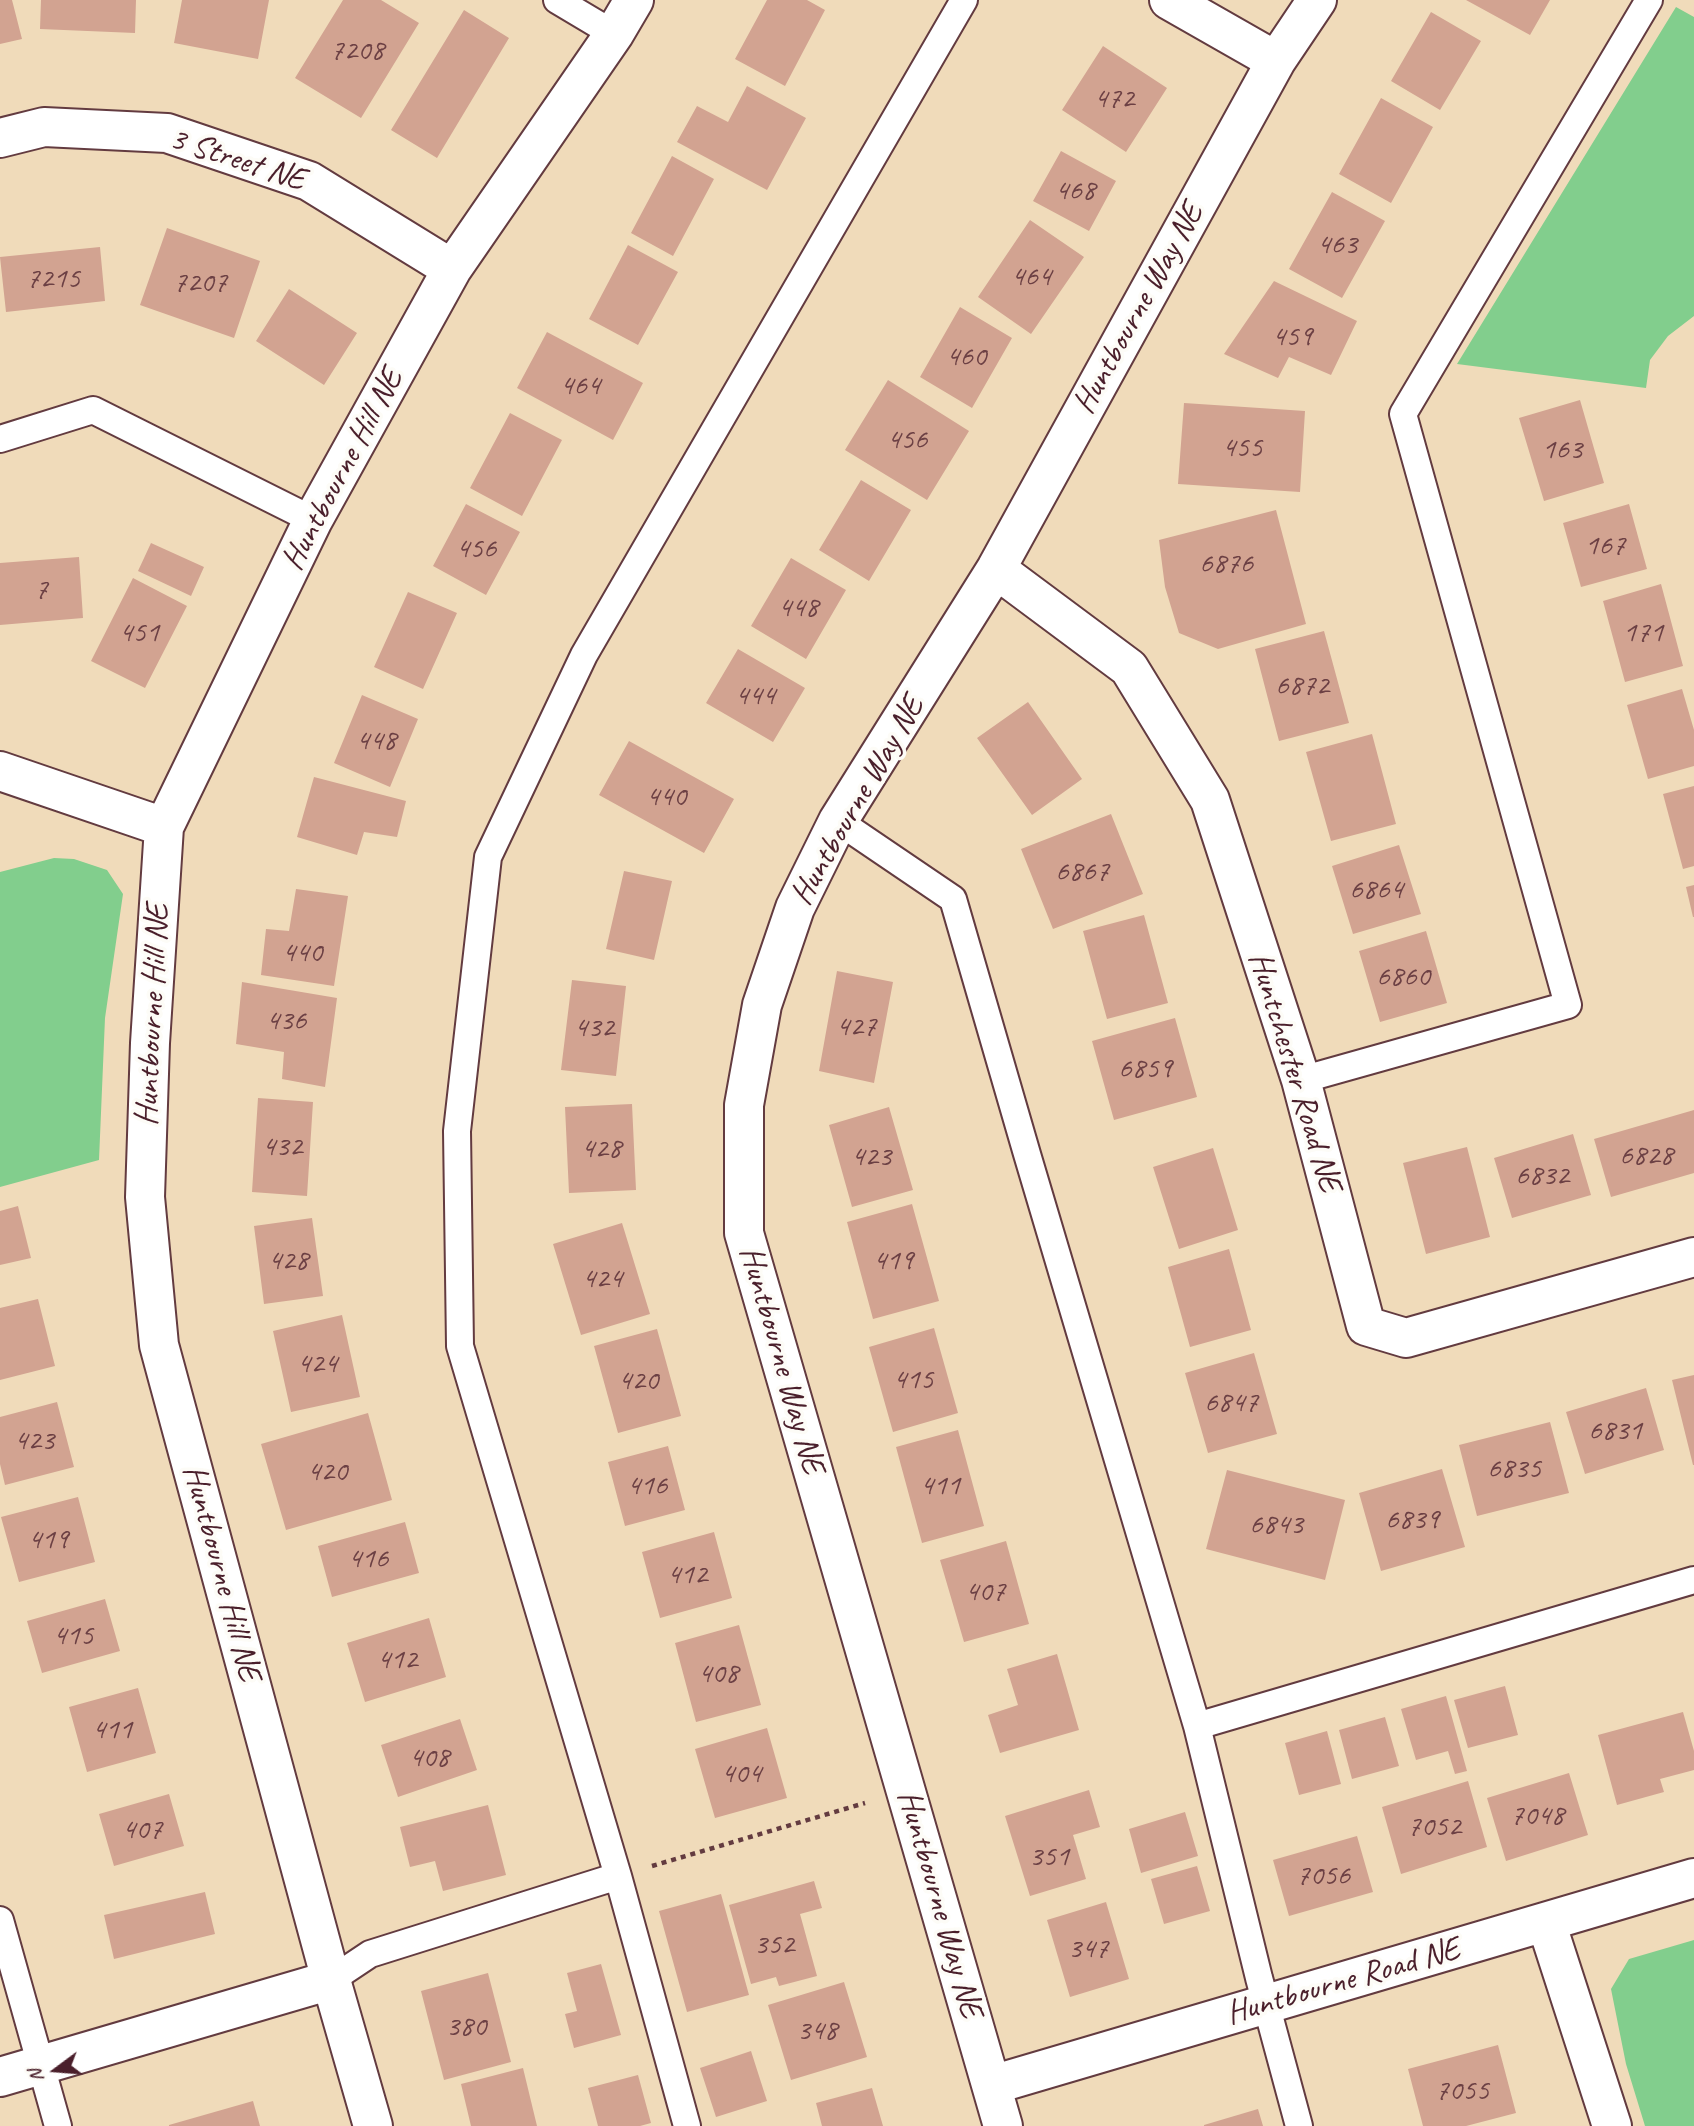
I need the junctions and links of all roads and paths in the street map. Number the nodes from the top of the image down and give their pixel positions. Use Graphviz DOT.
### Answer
graph roads {
  1 [pos="557,0"];
  2 [pos="634,0"];
  3 [pos="964,0"];
  4 [pos="1168,0"];
  5 [pos="1317,0"];
  6 [pos="1649,0"];
  7 [pos="614,34"];
  8 [pos="1276,61"];
  9 [pos="0,138"];
  10 [pos="452,269"];
  11 [pos="0,439"];
  12 [pos="313,520"];
  13 [pos="996,569"];
  14 [pos="0,771"];
  15 [pos="838,821"];
  16 [pos="164,827"];
  17 [pos="1301,1080"];
  18 [pos="1694,1257"];
  19 [pos="1694,1580"];
  20 [pos="1197,1726"];
  21 [pos="906,1792"];
  22 [pos="618,1876"];
  23 [pos="1694,1878"];
  24 [pos="0,1920"];
  25 [pos="1546,1922"];
  26 [pos="331,1980"];
  27 [pos="1266,2005"];
  28 [pos="41,2065"];
  29 [pos="0,2077"];
  30 [pos="992,2085"];
  31 [pos="58,2126"];
  32 [pos="373,2126"];
  33 [pos="687,2126"];
  34 [pos="1003,2126"];
  35 [pos="1299,2126"];
  36 [pos="1612,2126"];
  1 -- 7 [label="lane"];
  2 -- 7 [label="street, Huntbourne Hill NE"];
  3 -- 22 [label="lane"];
  4 -- 8 [label="street"];
  5 -- 8 [label="street, Huntbourne Way NE"];
  6 -- 17 [label="lane"];
  7 -- 10 [label="street, Huntbourne Hill NE"];
  8 -- 13 [label="street, Huntbourne Way NE"];
  9 -- 10 [label="street, 3 Street NE"];
  10 -- 12 [label="street, Huntbourne Hill NE"];
  11 -- 12 [label="lane"];
  12 -- 16 [label="street, Huntbourne Hill NE"];
  13 -- 15 [label="street, Huntbourne Way NE"];
  13 -- 17 [label="street, Huntchester Road NE"];
  14 -- 16 [label="street"];
  15 -- 20 [label="lane"];
  15 -- 21 [label="street, Huntbourne Way NE"];
  16 -- 26 [label="street, Huntbourne Hill NE"];
  17 -- 18 [label="street, Huntchester Road NE"];
  19 -- 20 [label="lane"];
  20 -- 27 [label="lane"];
  21 -- 22 [label="path"];
  21 -- 30 [label="street, Huntbourne Way NE"];
  22 -- 26 [label="lane"];
  22 -- 33 [label="lane"];
  23 -- 25 [label="street, Huntbourne Road NE"];
  24 -- 28 [label="lane"];
  25 -- 27 [label="street, Huntbourne Road NE"];
  25 -- 36 [label="street"];
  26 -- 28 [label="street"];
  26 -- 32 [label="street, Huntbourne Hill NE"];
  27 -- 30 [label="street, Huntbourne Road NE"];
  27 -- 35 [label="lane"];
  28 -- 29 [label="street"];
  28 -- 31 [label="lane"];
  30 -- 34 [label="street, Huntbourne Way NE"];
}
